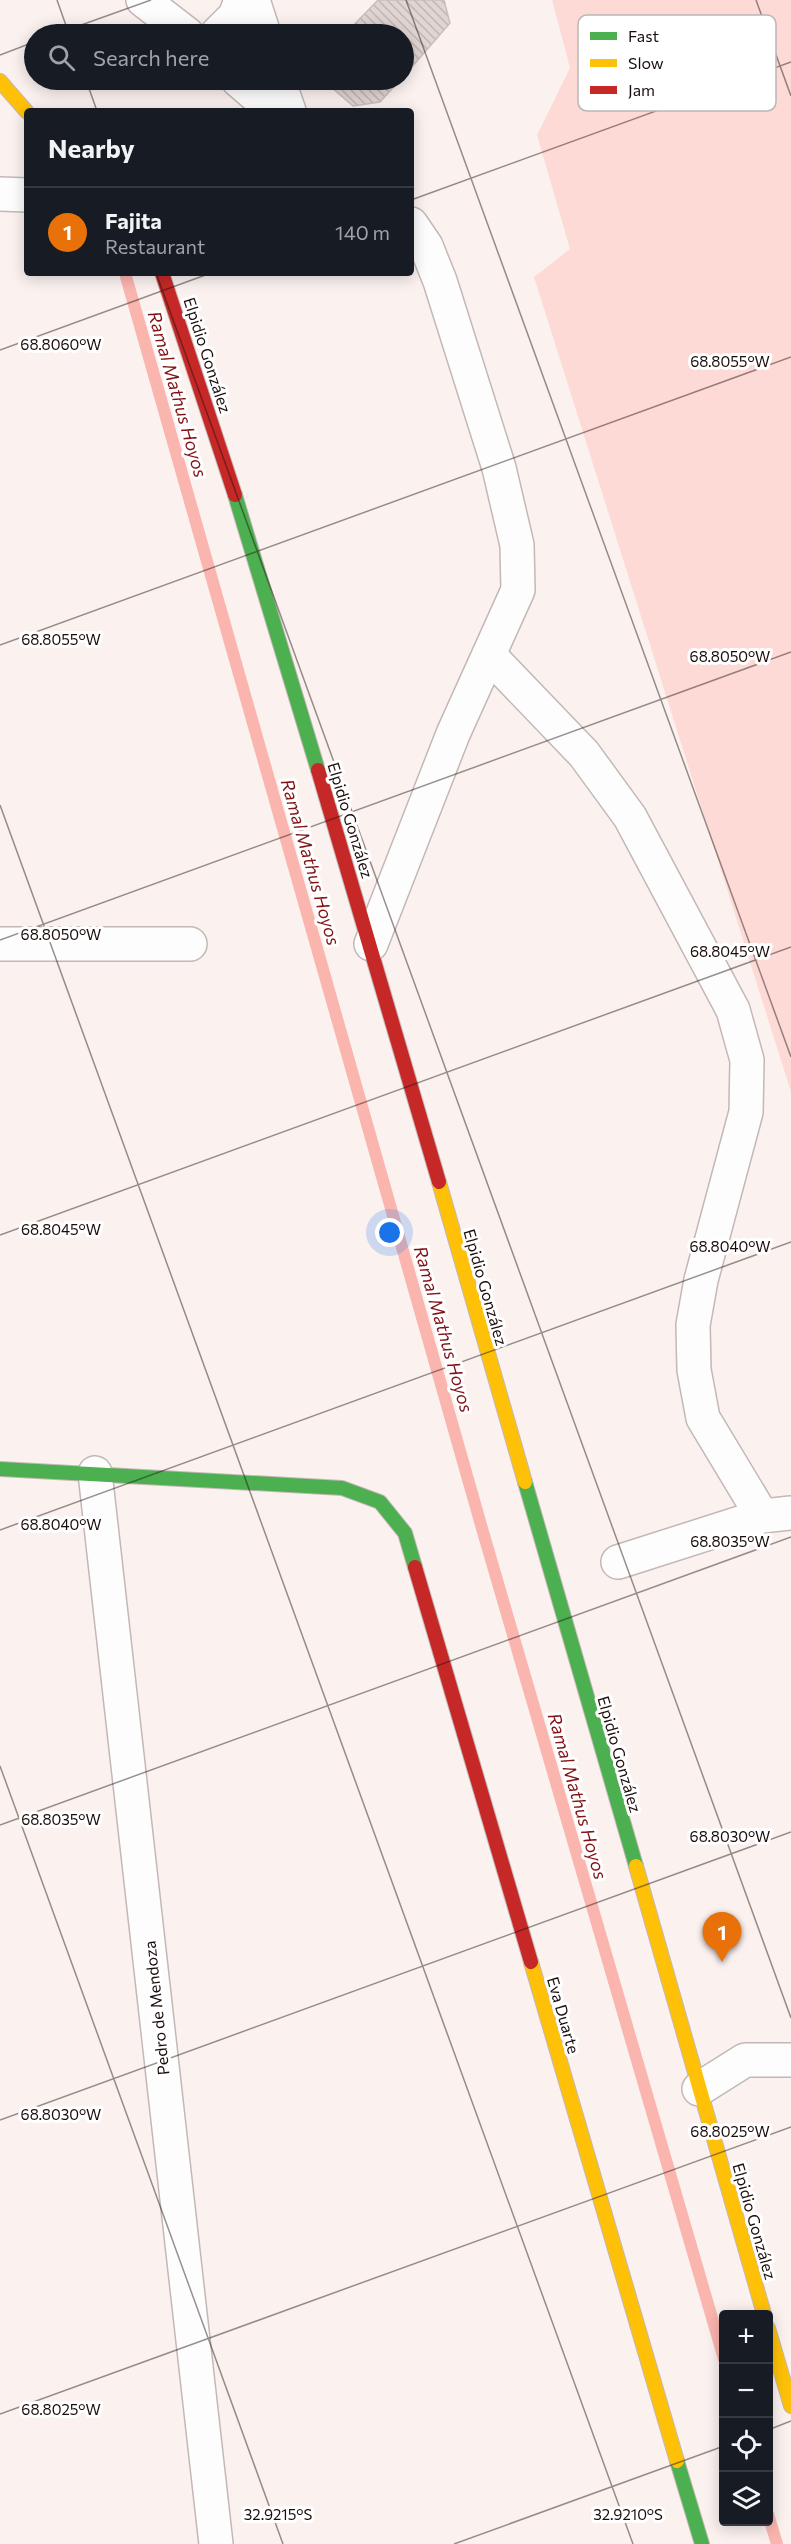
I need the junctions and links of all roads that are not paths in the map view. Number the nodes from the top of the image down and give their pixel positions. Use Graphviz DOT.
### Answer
graph roads {
  1 [pos="143,0"];
  2 [pos="241,0"];
  3 [pos="252,0"];
  4 [pos="174,24"];
  5 [pos="227,24"];
  6 [pos="260,24"];
  7 [pos="0,81"];
  8 [pos="250,90"];
  9 [pos="282,90"];
  10 [pos="271,108"];
  11 [pos="288,108"];
  12 [pos="24,109"];
  13 [pos="0,194"];
  14 [pos="24,195"];
  15 [pos="414,228"];
  16 [pos="163,276"];
  17 [pos="489,655"];
  18 [pos="0,944"];
  19 [pos="190,944"];
  20 [pos="371,944"];
  21 [pos="0,1469"];
  22 [pos="95,1473"];
  23 [pos="777,1515"];
  24 [pos="618,1562"];
  25 [pos="791,2060"];
  26 [pos="699,2089"];
  27 [pos="764,2310"];
  28 [pos="773,2345"];
  29 [pos="791,2406"];
  30 [pos="216,2544"];
  31 [pos="702,2544"];
  1 -- 4 [label="street"];
  2 -- 5 [label="street"];
  3 -- 6 [label="street"];
  7 -- 12 [label="main road"];
  8 -- 10 [label="street"];
  9 -- 11 [label="street"];
  13 -- 14 [label="street"];
  15 -- 17 [label="street"];
  16 -- 20 [label="main road, Elpidio González"];
  17 -- 20 [label="street"];
  17 -- 23 [label="street"];
  18 -- 19 [label="street"];
  20 -- 26 [label="main road, Elpidio González"];
  21 -- 22 [label="main road"];
  22 -- 30 [label="street, Pedro de Mendoza"];
  22 -- 31 [label="main road, Eva Duarte"];
  23 -- 24 [label="street"];
  25 -- 26 [label="street"];
  26 -- 27 [label="main road, Elpidio González"];
  28 -- 29 [label="main road"];
}
